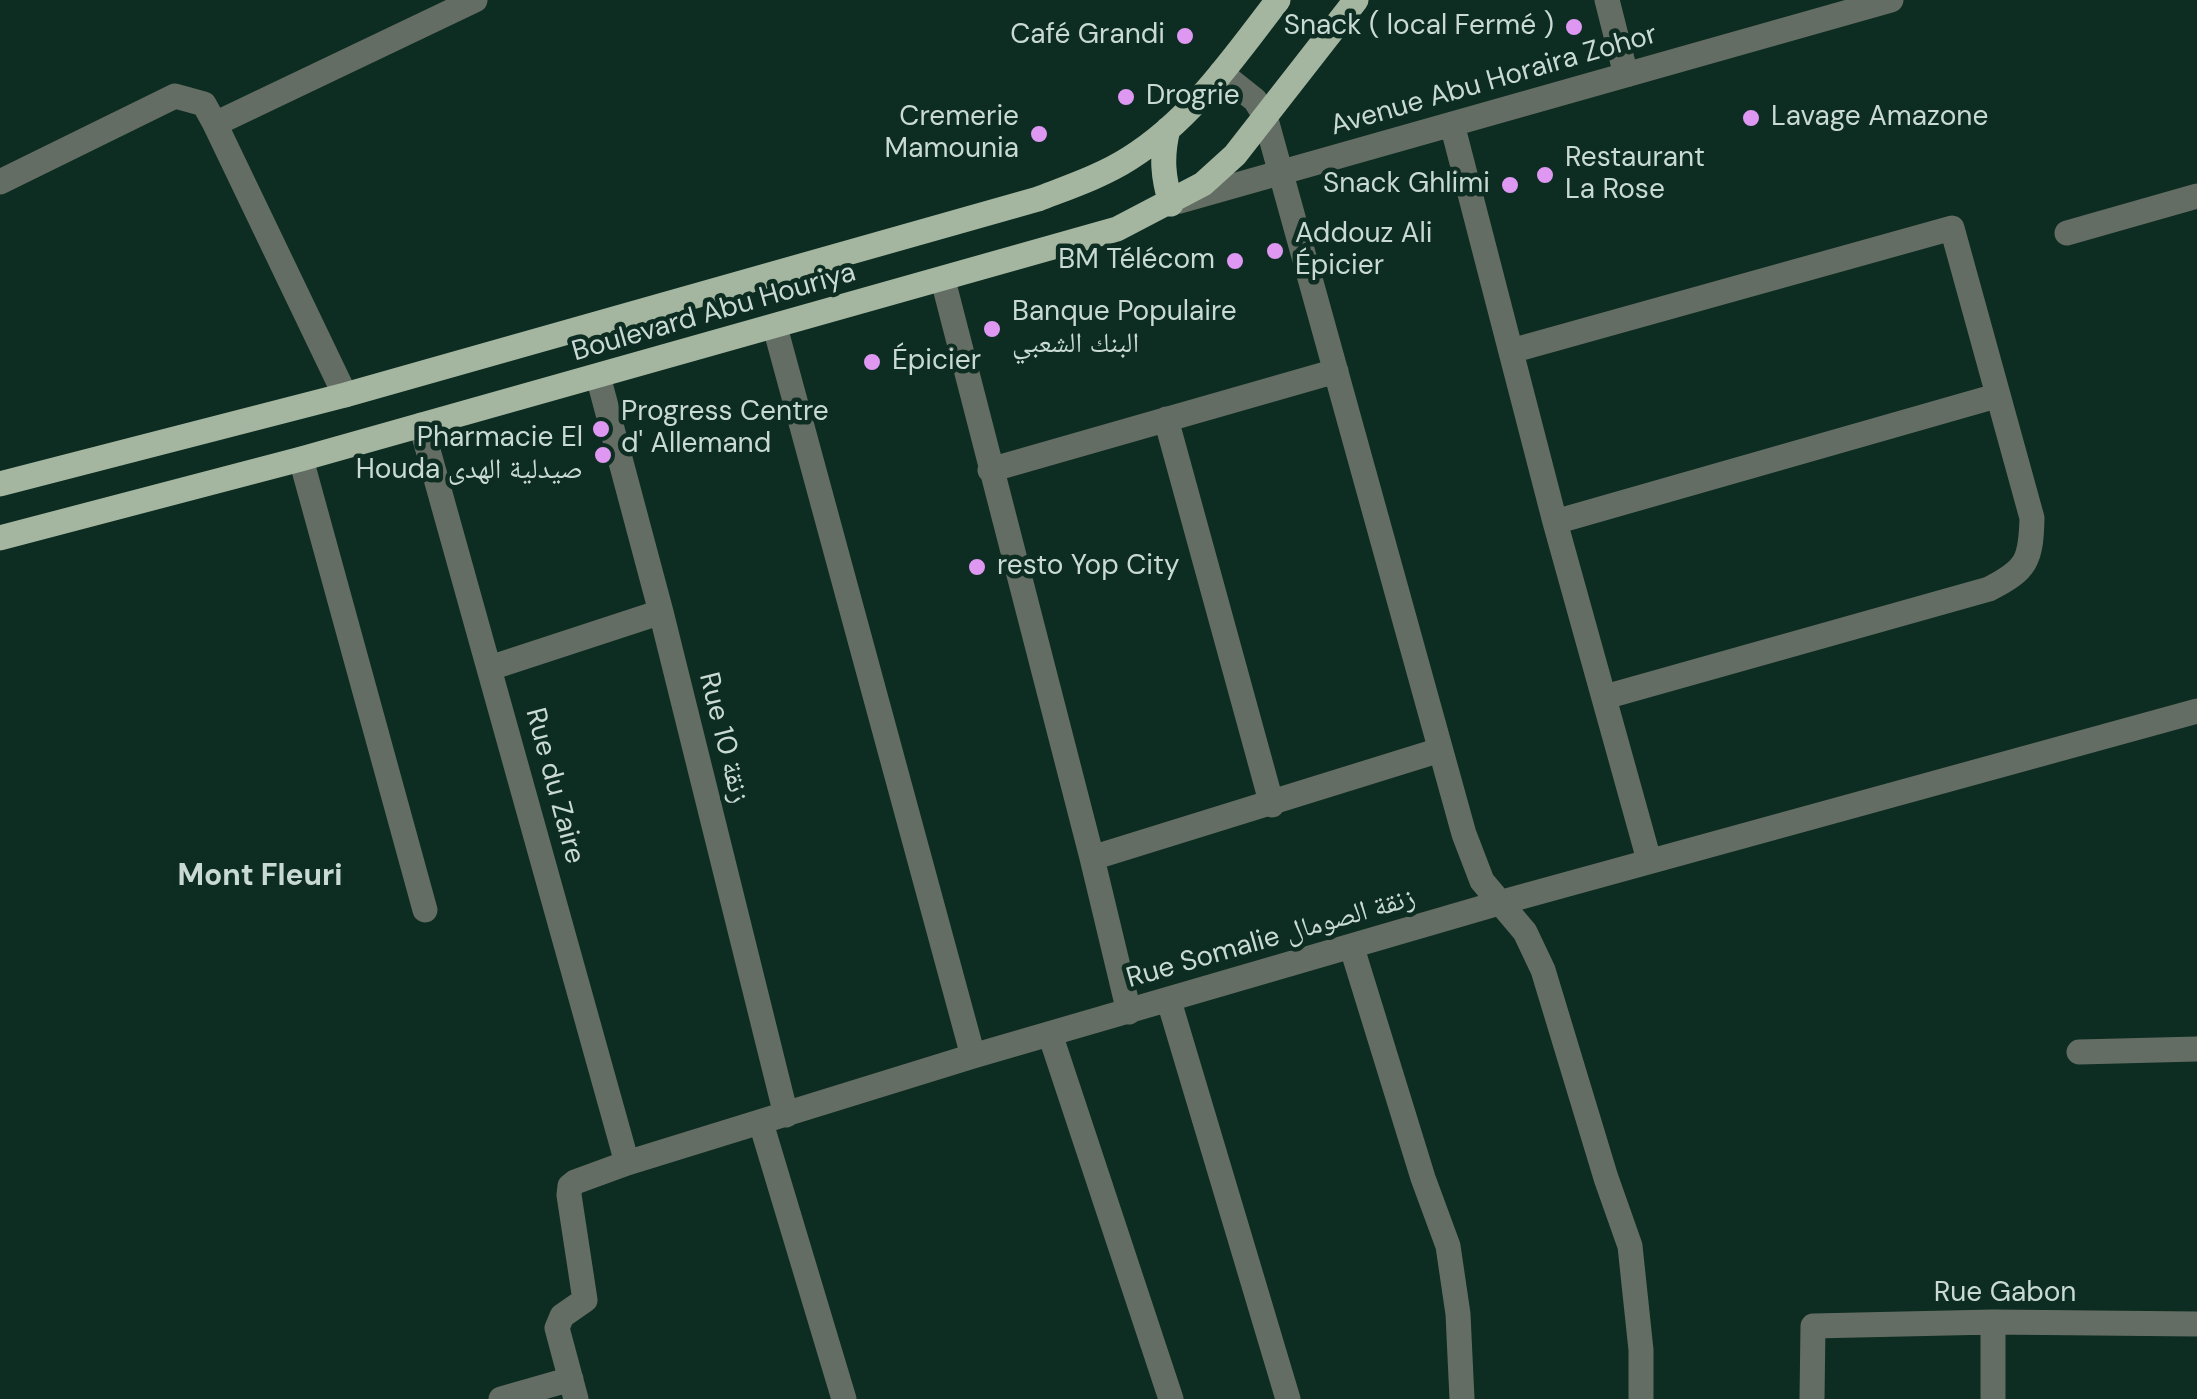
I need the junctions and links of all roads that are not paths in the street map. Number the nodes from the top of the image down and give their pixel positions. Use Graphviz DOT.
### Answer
graph roads {
  1 [pos="474,0"];
  2 [pos="1278,0"];
  3 [pos="1356,0"];
  4 [pos="1607,0"];
  5 [pos="1891,0"];
  6 [pos="1221,73"];
  7 [pos="1626,75"];
  8 [pos="1265,116"];
  9 [pos="214,124"];
  10 [pos="1452,124"];
  11 [pos="1168,130"];
  12 [pos="1280,173"];
  13 [pos="0,182"];
  14 [pos="2197,196"];
  15 [pos="1170,204"];
  16 [pos="2067,233"];
  17 [pos="943,280"];
  18 [pos="775,327"];
  19 [pos="1511,351"];
  20 [pos="1336,371"];
  21 [pos="598,376"];
  22 [pos="345,395"];
  23 [pos="1996,396"];
  24 [pos="1166,419"];
  25 [pos="421,425"];
  26 [pos="300,459"];
  27 [pos="990,470"];
  28 [pos="0,484"];
  29 [pos="1556,522"];
  30 [pos="0,538"];
  31 [pos="660,612"];
  32 [pos="490,668"];
  33 [pos="1605,698"];
  34 [pos="2197,711"];
  35 [pos="1440,750"];
  36 [pos="1272,805"];
  37 [pos="1092,858"];
  38 [pos="1649,860"];
  39 [pos="1499,903"];
  40 [pos="425,910"];
  41 [pos="1352,948"];
  42 [pos="1170,1001"];
  43 [pos="1129,1012"];
  44 [pos="1050,1034"];
  45 [pos="2197,1049"];
  46 [pos="2079,1052"];
  47 [pos="973,1056"];
  48 [pos="774,1119"];
  49 [pos="627,1163"];
  50 [pos="1993,1322"];
  51 [pos="2197,1324"];
  52 [pos="574,1389"];
  53 [pos="501,1399"];
  54 [pos="844,1399"];
  55 [pos="1172,1399"];
  56 [pos="1288,1399"];
  57 [pos="1462,1399"];
  58 [pos="1641,1399"];
  59 [pos="1812,1399"];
  60 [pos="1993,1399"];
  1 -- 9 [label="street"];
  2 -- 6 [label="main road, Boulevard Abu Houriya"];
  3 -- 8 [label="main road, Boulevard Abu Houriya"];
  4 -- 7 [label="street"];
  5 -- 7 [label="street, Avenue Abu Horaira Zohor"];
  6 -- 8 [label="street"];
  6 -- 11 [label="main road, Boulevard Abu Houriya"];
  7 -- 10 [label="street, Avenue Abu Horaira Zohor"];
  8 -- 12 [label="street"];
  8 -- 15 [label="main road, Boulevard Abu Houriya"];
  9 -- 13 [label="street"];
  9 -- 22 [label="street"];
  10 -- 12 [label="street, Avenue Abu Horaira Zohor"];
  10 -- 19 [label="street"];
  11 -- 15 [label="main road"];
  11 -- 22 [label="main road, Boulevard Abu Houriya"];
  12 -- 15 [label="street, Avenue Abu Horaira Zohor"];
  12 -- 20 [label="street"];
  14 -- 16 [label="street"];
  15 -- 17 [label="main road, Boulevard Abu Houriya"];
  17 -- 18 [label="main road, Boulevard Abu Houriya"];
  17 -- 27 [label="street"];
  18 -- 21 [label="main road, Boulevard Abu Houriya"];
  18 -- 47 [label="street"];
  19 -- 23 [label="street"];
  19 -- 29 [label="street"];
  20 -- 24 [label="street"];
  20 -- 35 [label="street"];
  21 -- 25 [label="main road, Boulevard Abu Houriya"];
  21 -- 31 [label="street, Rue 10 زنقة"];
  22 -- 28 [label="main road, Boulevard Abu Houriya"];
  23 -- 29 [label="street"];
  23 -- 33 [label="street"];
  24 -- 27 [label="street"];
  24 -- 36 [label="street"];
  25 -- 26 [label="main road, Boulevard Abu Houriya"];
  25 -- 32 [label="street, Rue du Zaire"];
  26 -- 30 [label="main road, Boulevard Abu Houriya"];
  26 -- 40 [label="street"];
  27 -- 37 [label="street"];
  29 -- 33 [label="street"];
  31 -- 32 [label="street"];
  31 -- 48 [label="street, Rue 10 زنقة"];
  32 -- 49 [label="street, Rue du Zaire"];
  33 -- 38 [label="street"];
  34 -- 38 [label="street, Rue Somalie زنقة الصومال"];
  35 -- 36 [label="street"];
  35 -- 39 [label="street"];
  36 -- 37 [label="street"];
  37 -- 43 [label="street"];
  38 -- 39 [label="street, Rue Somalie زنقة الصومال"];
  39 -- 41 [label="street, Rue Somalie زنقة الصومال"];
  39 -- 58 [label="street"];
  41 -- 42 [label="street, Rue Somalie زنقة الصومال"];
  41 -- 57 [label="street"];
  42 -- 43 [label="street, Rue Somalie زنقة الصومال"];
  42 -- 56 [label="street"];
  43 -- 44 [label="street, Rue Somalie زنقة الصومال"];
  44 -- 47 [label="street, Rue Somalie زنقة الصومال"];
  44 -- 55 [label="street"];
  45 -- 46 [label="street"];
  47 -- 48 [label="street, Rue Somalie زنقة الصومال"];
  48 -- 49 [label="street, Rue Somalie زنقة الصومال"];
  48 -- 54 [label="street, Rue 10 زنقة"];
  49 -- 52 [label="street, Rue Somalie زنقة الصومال"];
  50 -- 51 [label="street, Rue Gabon"];
  50 -- 59 [label="street, Rue Gabon"];
  50 -- 60 [label="street"];
  52 -- 53 [label="street"];
}
